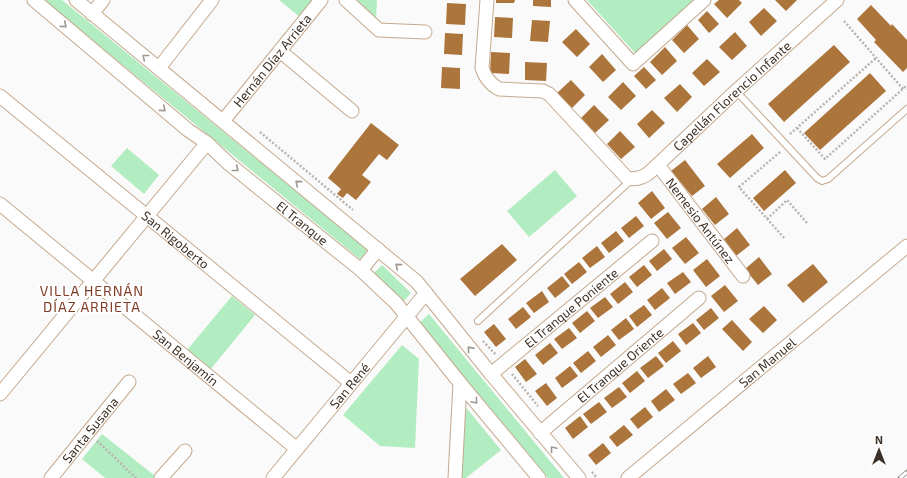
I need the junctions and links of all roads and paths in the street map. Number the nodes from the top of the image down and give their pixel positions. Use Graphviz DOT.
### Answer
graph roads {
  1 [pos="34,0"];
  2 [pos="76,0"];
  3 [pos="103,0"];
  4 [pos="212,0"];
  5 [pos="321,0"];
  6 [pos="346,0"];
  7 [pos="487,0"];
  8 [pos="576,0"];
  9 [pos="704,0"];
  10 [pos="837,0"];
  11 [pos="92,14"];
  12 [pos="844,21"];
  13 [pos="424,32"];
  14 [pos="280,51"];
  15 [pos="159,68"];
  16 [pos="903,89"];
  17 [pos="907,89"];
  18 [pos="736,91"];
  19 [pos="0,96"];
  20 [pos="907,110"];
  21 [pos="352,111"];
  22 [pos="223,121"];
  23 [pos="797,128"];
  24 [pos="207,144"];
  25 [pos="658,165"];
  26 [pos="628,176"];
  27 [pos="0,204"];
  28 [pos="147,216"];
  29 [pos="767,218"];
  30 [pos="807,223"];
  31 [pos="652,241"];
  32 [pos="907,246"];
  33 [pos="378,249"];
  34 [pos="360,270"];
  35 [pos="743,276"];
  36 [pos="93,281"];
  37 [pos="426,293"];
  38 [pos="699,298"];
  39 [pos="407,315"];
  40 [pos="478,321"];
  41 [pos="490,374"];
  42 [pos="129,382"];
  43 [pos="351,383"];
  44 [pos="460,383"];
  45 [pos="0,394"];
  46 [pos="88,432"];
  47 [pos="540,433"];
  48 [pos="297,449"];
  49 [pos="185,451"];
  50 [pos="51,478"];
  51 [pos="136,478"];
  52 [pos="161,478"];
  53 [pos="273,478"];
  54 [pos="455,478"];
  55 [pos="539,478"];
  56 [pos="579,478"];
  57 [pos="628,478"];
  1 -- 24 [label="street, El Tranque, one-way"];
  2 -- 11 [label="street"];
  3 -- 11 [label="street"];
  4 -- 15 [label="street"];
  5 -- 14 [label="street, Hernán Díaz Arrieta"];
  6 -- 13 [label="street"];
  7 -- 26 [label="street"];
  8 -- 9 [label="street"];
  10 -- 18 [label="street, Capellán Florencio Infante"];
  15 -- 11 [label="street, one-way"];
  12 -- 16 [label="path"];
  14 -- 21 [label="street"];
  14 -- 22 [label="street, Hernán Díaz Arrieta"];
  15 -- 22 [label="street"];
  16 -- 17 [label="path"];
  16 -- 23 [label="path"];
  18 -- 20 [label="lane"];
  18 -- 25 [label="street, Capellán Florencio Infante"];
  19 -- 28 [label="street, San Rigoberto"];
  33 -- 22 [label="street, one-way"];
  24 -- 28 [label="street"];
  24 -- 34 [label="street, El Tranque, one-way"];
  25 -- 26 [label="street, Capellán Florencio Infante"];
  25 -- 35 [label="street, Nemesio Antúnez"];
  26 -- 40 [label="lane"];
  27 -- 36 [label="street, San Benjamín"];
  28 -- 36 [label="street"];
  28 -- 43 [label="street, San Rigoberto"];
  29 -- 30 [label="path"];
  31 -- 41 [label="street, El Tranque Poniente"];
  32 -- 57 [label="street, San Manuel"];
  33 -- 34 [label="street"];
  37 -- 33 [label="street, one-way"];
  34 -- 39 [label="street, El Tranque"];
  36 -- 45 [label="street"];
  36 -- 48 [label="street, San Benjamín"];
  37 -- 39 [label="street, San René"];
  41 -- 37 [label="street, one-way"];
  38 -- 47 [label="street, El Tranque Oriente"];
  39 -- 43 [label="street, San René"];
  39 -- 44 [label="street, El Tranque"];
  41 -- 47 [label="street"];
  42 -- 46 [label="street, Santa Susana"];
  43 -- 48 [label="street, San René"];
  44 -- 54 [label="street"];
  44 -- 55 [label="street, El Tranque, one-way"];
  46 -- 50 [label="street, Santa Susana"];
  46 -- 51 [label="path"];
  56 -- 47 [label="street, one-way"];
  48 -- 53 [label="street, San René"];
  49 -- 52 [label="street"];
}
